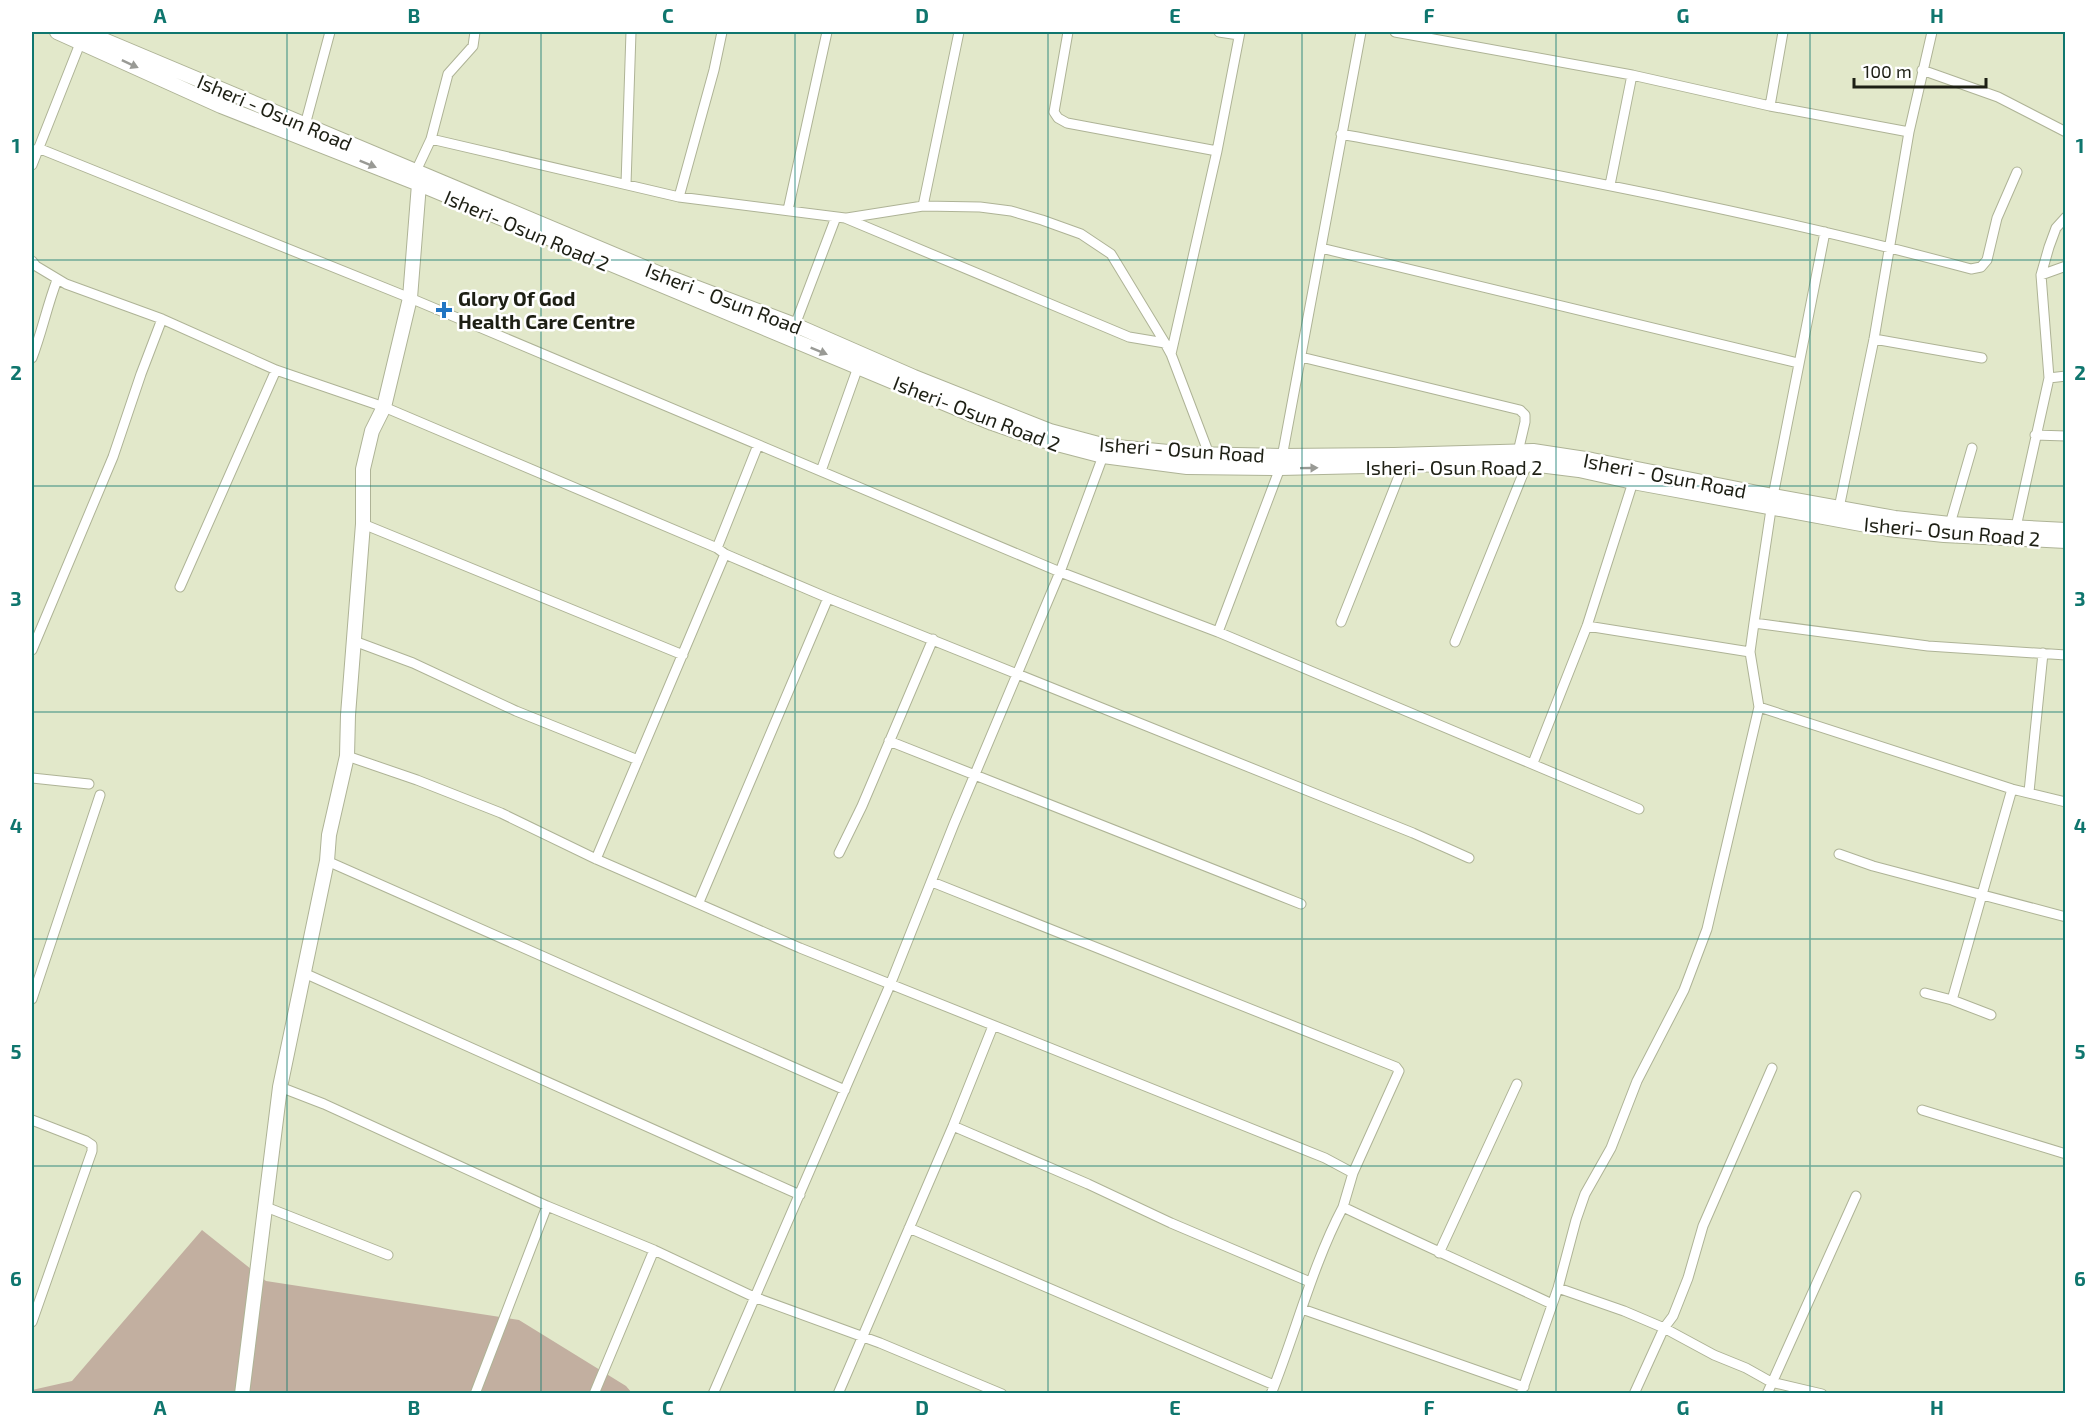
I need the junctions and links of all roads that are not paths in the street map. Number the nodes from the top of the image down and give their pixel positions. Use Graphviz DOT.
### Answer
graph roads {
  1 [pos="57,32"];
  2 [pos="330,32"];
  3 [pos="476,32"];
  4 [pos="631,32"];
  5 [pos="722,32"];
  6 [pos="827,32"];
  7 [pos="959,32"];
  8 [pos="1068,32"];
  9 [pos="1219,32"];
  10 [pos="1361,32"];
  11 [pos="1395,32"];
  12 [pos="1783,32"];
  13 [pos="1932,32"];
  14 [pos="1239,33"];
  15 [pos="83,37"];
  16 [pos="1922,70"];
  17 [pos="1632,75"];
  18 [pos="1770,106"];
  19 [pos="305,126"];
  20 [pos="1909,132"];
  21 [pos="2066,132"];
  22 [pos="1341,134"];
  23 [pos="431,139"];
  24 [pos="38,148"];
  25 [pos="1217,151"];
  26 [pos="32,165"];
  27 [pos="2017,172"];
  28 [pos="419,176"];
  29 [pos="626,184"];
  30 [pos="1610,185"];
  31 [pos="680,196"];
  32 [pos="923,206"];
  33 [pos="788,210"];
  34 [pos="2066,217"];
  35 [pos="841,218"];
  36 [pos="1825,232"];
  37 [pos="1890,247"];
  38 [pos="1322,248"];
  39 [pos="32,261"];
  40 [pos="2066,266"];
  41 [pos="2041,275"];
  42 [pos="57,280"];
  43 [pos="410,298"];
  44 [pos="162,319"];
  45 [pos="795,325"];
  46 [pos="1874,339"];
  47 [pos="1165,343"];
  48 [pos="1171,354"];
  49 [pos="1301,357"];
  50 [pos="32,358"];
  51 [pos="1982,358"];
  52 [pos="1798,363"];
  53 [pos="858,367"];
  54 [pos="276,370"];
  55 [pos="2066,376"];
  56 [pos="2049,378"];
  57 [pos="384,407"];
  58 [pos="2035,435"];
  59 [pos="2066,436"];
  60 [pos="758,445"];
  61 [pos="1972,448"];
  62 [pos="1518,452"];
  63 [pos="1209,454"];
  64 [pos="1103,456"];
  65 [pos="1281,462"];
  66 [pos="1527,464"];
  67 [pos="1403,466"];
  68 [pos="821,471"];
  69 [pos="1633,482"];
  70 [pos="1772,501"];
  71 [pos="1839,508"];
  72 [pos="363,524"];
  73 [pos="1950,524"];
  74 [pos="2016,527"];
  75 [pos="2066,530"];
  76 [pos="2066,541"];
  77 [pos="721,551"];
  78 [pos="1060,572"];
  79 [pos="180,587"];
  80 [pos="828,598"];
  81 [pos="1341,622"];
  82 [pos="1754,623"];
  83 [pos="1587,626"];
  84 [pos="1218,632"];
  85 [pos="933,639"];
  86 [pos="354,642"];
  87 [pos="1455,642"];
  88 [pos="32,650"];
  89 [pos="1750,652"];
  90 [pos="2043,653"];
  91 [pos="2066,655"];
  92 [pos="683,656"];
  93 [pos="1018,673"];
  94 [pos="1758,706"];
  95 [pos="889,741"];
  96 [pos="347,756"];
  97 [pos="638,760"];
  98 [pos="1533,763"];
  99 [pos="976,776"];
  100 [pos="32,778"];
  101 [pos="89,784"];
  102 [pos="2012,789"];
  103 [pos="2029,792"];
  104 [pos="100,795"];
  105 [pos="2066,802"];
  106 [pos="1639,809"];
  107 [pos="839,853"];
  108 [pos="1839,854"];
  109 [pos="1469,858"];
  110 [pos="596,859"];
  111 [pos="327,861"];
  112 [pos="932,882"];
  113 [pos="1983,894"];
  114 [pos="699,903"];
  115 [pos="1301,904"];
  116 [pos="2066,917"];
  117 [pos="304,973"];
  118 [pos="890,985"];
  119 [pos="1925,993"];
  120 [pos="32,999"];
  121 [pos="1952,1000"];
  122 [pos="1991,1015"];
  123 [pos="993,1026"];
  124 [pos="1772,1068"];
  125 [pos="1517,1084"];
  126 [pos="280,1087"];
  127 [pos="844,1090"];
  128 [pos="1922,1110"];
  129 [pos="32,1119"];
  130 [pos="953,1126"];
  131 [pos="2066,1154"];
  132 [pos="1353,1173"];
  133 [pos="800,1195"];
  134 [pos="1856,1196"];
  135 [pos="547,1206"];
  136 [pos="266,1207"];
  137 [pos="1342,1207"];
  138 [pos="909,1228"];
  139 [pos="654,1250"];
  140 [pos="1439,1253"];
  141 [pos="388,1256"];
  142 [pos="1310,1282"];
  143 [pos="1558,1288"];
  144 [pos="754,1297"];
  145 [pos="1552,1304"];
  146 [pos="1302,1309"];
  147 [pos="32,1323"];
  148 [pos="1664,1328"];
  149 [pos="862,1337"];
  150 [pos="1771,1382"];
  151 [pos="1272,1389"];
  152 [pos="1523,1390"];
  153 [pos="242,1394"];
  154 [pos="475,1394"];
  155 [pos="594,1394"];
  156 [pos="713,1394"];
  157 [pos="838,1394"];
  158 [pos="1002,1394"];
  159 [pos="1634,1394"];
  160 [pos="1767,1394"];
  161 [pos="1822,1394"];
  1 -- 15 [label="main road, Isheri- Osun Road 2"];
  2 -- 19 [label="street"];
  3 -- 23 [label="street"];
  4 -- 29 [label="street"];
  5 -- 31 [label="street"];
  6 -- 33 [label="street"];
  7 -- 32 [label="street"];
  8 -- 25 [label="street"];
  9 -- 14 [label="street"];
  10 -- 22 [label="street"];
  11 -- 17 [label="street"];
  12 -- 18 [label="street"];
  13 -- 16 [label="street"];
  14 -- 25 [label="street"];
  15 -- 19 [label="main road, Isheri - Osun Road"];
  15 -- 24 [label="street"];
  15 -- 28 [label="main road, Isheri- Osun Road 2, one-way"];
  16 -- 20 [label="street"];
  16 -- 21 [label="street"];
  17 -- 18 [label="street"];
  17 -- 30 [label="street"];
  18 -- 20 [label="street"];
  19 -- 28 [label="main road, Isheri - Osun Road"];
  20 -- 37 [label="street"];
  22 -- 30 [label="street"];
  22 -- 38 [label="street"];
  23 -- 28 [label="street"];
  23 -- 29 [label="street"];
  24 -- 26 [label="street"];
  24 -- 43 [label="street"];
  25 -- 48 [label="street"];
  27 -- 37 [label="street"];
  28 -- 43 [label="main road"];
  28 -- 45 [label="main road, Isheri - Osun Road"];
  28 -- 53 [label="main road, Isheri- Osun Road 2, one-way"];
  29 -- 31 [label="street"];
  30 -- 36 [label="street"];
  31 -- 33 [label="street"];
  32 -- 35 [label="street"];
  32 -- 47 [label="street"];
  33 -- 35 [label="street"];
  34 -- 41 [label="street"];
  35 -- 45 [label="street"];
  35 -- 47 [label="street"];
  36 -- 37 [label="street"];
  36 -- 52 [label="street"];
  37 -- 46 [label="street"];
  38 -- 49 [label="street"];
  38 -- 52 [label="street"];
  39 -- 42 [label="street"];
  40 -- 41 [label="street"];
  41 -- 56 [label="street"];
  42 -- 44 [label="street"];
  42 -- 50 [label="street"];
  43 -- 57 [label="main road"];
  43 -- 60 [label="street"];
  44 -- 54 [label="street"];
  44 -- 88 [label="street"];
  45 -- 63 [label="main road, Isheri - Osun Road"];
  46 -- 51 [label="street"];
  46 -- 71 [label="street"];
  47 -- 48 [label="street"];
  48 -- 63 [label="street"];
  49 -- 62 [label="street"];
  49 -- 65 [label="street"];
  52 -- 70 [label="street"];
  53 -- 64 [label="main road, Isheri- Osun Road 2"];
  53 -- 68 [label="street"];
  54 -- 57 [label="street"];
  54 -- 79 [label="street"];
  55 -- 56 [label="street"];
  56 -- 58 [label="street"];
  57 -- 72 [label="main road"];
  57 -- 77 [label="street"];
  58 -- 59 [label="street"];
  58 -- 74 [label="street"];
  60 -- 68 [label="street"];
  60 -- 77 [label="street"];
  61 -- 73 [label="street"];
  62 -- 65 [label="main road, Isheri - Osun Road"];
  62 -- 70 [label="main road, Isheri - Osun Road"];
  63 -- 65 [label="main road, Isheri - Osun Road"];
  64 -- 65 [label="main road, Isheri- Osun Road 2"];
  64 -- 78 [label="street"];
  65 -- 67 [label="main road, Isheri- Osun Road 2, one-way"];
  65 -- 84 [label="street"];
  66 -- 67 [label="main road, Isheri- Osun Road 2"];
  66 -- 69 [label="main road, Isheri- Osun Road 2"];
  66 -- 87 [label="street"];
  67 -- 81 [label="street"];
  68 -- 78 [label="street"];
  69 -- 70 [label="main road, Isheri- Osun Road 2"];
  69 -- 83 [label="street"];
  70 -- 71 [label="main road, Isheri - Osun Road"];
  70 -- 76 [label="main road, Isheri- Osun Road 2"];
  70 -- 82 [label="street"];
  71 -- 73 [label="main road, Isheri - Osun Road"];
  72 -- 86 [label="main road"];
  72 -- 92 [label="street"];
  73 -- 74 [label="main road, Isheri - Osun Road"];
  74 -- 75 [label="main road, Isheri - Osun Road"];
  77 -- 80 [label="street"];
  77 -- 92 [label="street"];
  78 -- 84 [label="street"];
  78 -- 93 [label="street"];
  80 -- 85 [label="street"];
  80 -- 114 [label="street"];
  82 -- 89 [label="street"];
  82 -- 90 [label="street"];
  83 -- 89 [label="street"];
  83 -- 98 [label="street"];
  84 -- 98 [label="street"];
  85 -- 93 [label="street"];
  85 -- 95 [label="street"];
  86 -- 96 [label="main road"];
  86 -- 97 [label="street"];
  89 -- 94 [label="street"];
  90 -- 91 [label="street"];
  90 -- 103 [label="street"];
  92 -- 97 [label="street"];
  93 -- 99 [label="street"];
  93 -- 109 [label="street"];
  94 -- 102 [label="street"];
  94 -- 143 [label="street"];
  95 -- 99 [label="street"];
  95 -- 107 [label="street"];
  96 -- 110 [label="street"];
  96 -- 111 [label="main road"];
  97 -- 110 [label="street"];
  98 -- 106 [label="street"];
  99 -- 112 [label="street"];
  99 -- 115 [label="street"];
  100 -- 101 [label="street"];
  102 -- 103 [label="street"];
  102 -- 113 [label="street"];
  103 -- 105 [label="street"];
  104 -- 120 [label="street"];
  108 -- 113 [label="street"];
  110 -- 114 [label="street"];
  111 -- 117 [label="main road"];
  111 -- 127 [label="street"];
  112 -- 118 [label="street"];
  112 -- 132 [label="street"];
  113 -- 116 [label="street"];
  113 -- 121 [label="street"];
  114 -- 118 [label="street"];
  117 -- 126 [label="main road"];
  117 -- 133 [label="street"];
  118 -- 123 [label="street"];
  118 -- 127 [label="street"];
  119 -- 121 [label="street"];
  121 -- 122 [label="street"];
  123 -- 130 [label="street"];
  123 -- 132 [label="street"];
  124 -- 148 [label="street"];
  125 -- 140 [label="street"];
  126 -- 135 [label="street"];
  126 -- 136 [label="main road"];
  127 -- 133 [label="street"];
  128 -- 131 [label="street"];
  129 -- 147 [label="street"];
  130 -- 138 [label="street"];
  130 -- 142 [label="street"];
  132 -- 137 [label="street"];
  133 -- 144 [label="street"];
  134 -- 150 [label="street"];
  135 -- 139 [label="street"];
  135 -- 154 [label="street"];
  136 -- 141 [label="street"];
  136 -- 153 [label="main road"];
  137 -- 140 [label="street"];
  137 -- 142 [label="street"];
  138 -- 149 [label="street"];
  138 -- 151 [label="street"];
  139 -- 144 [label="street"];
  139 -- 155 [label="street"];
  140 -- 145 [label="street"];
  142 -- 146 [label="street"];
  143 -- 145 [label="street"];
  143 -- 148 [label="street"];
  144 -- 149 [label="street"];
  144 -- 156 [label="street"];
  145 -- 152 [label="street"];
  146 -- 151 [label="street"];
  146 -- 152 [label="street"];
  148 -- 150 [label="street"];
  148 -- 159 [label="street"];
  149 -- 157 [label="street"];
  149 -- 158 [label="street"];
  150 -- 160 [label="street"];
  150 -- 161 [label="street"];
}
